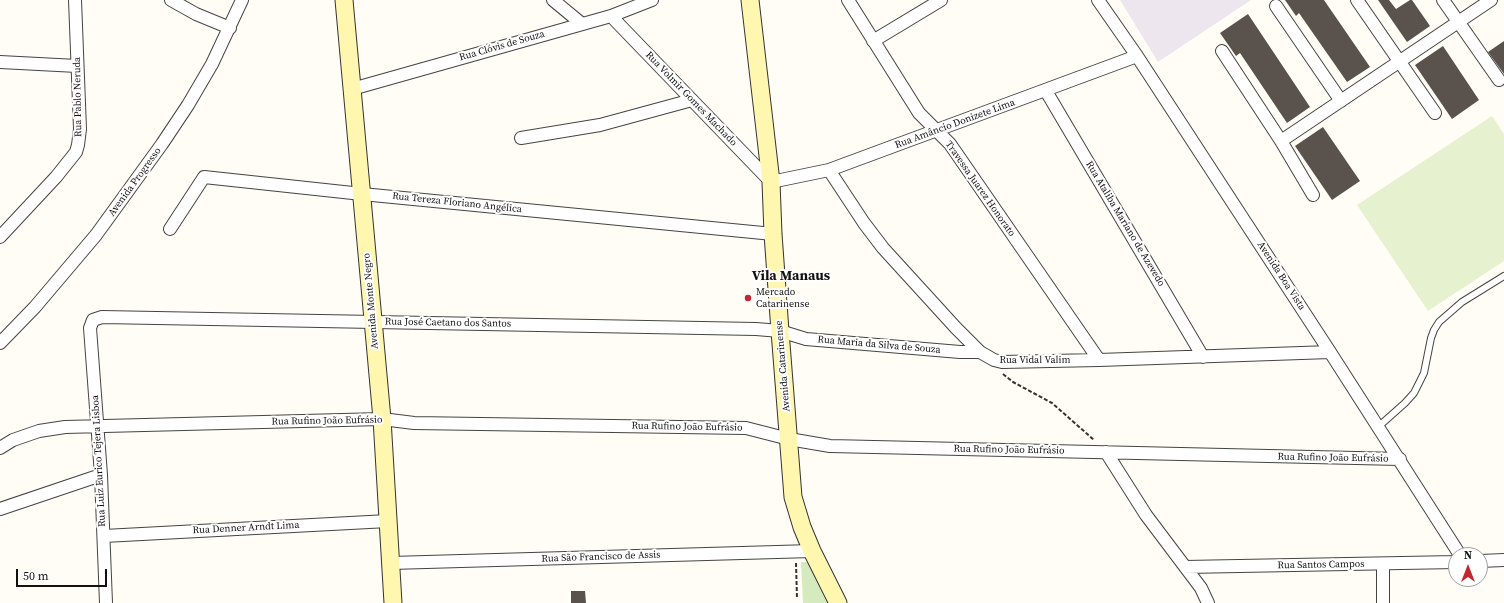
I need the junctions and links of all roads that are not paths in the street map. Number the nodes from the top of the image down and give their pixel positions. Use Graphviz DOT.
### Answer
graph roads {
  1 [pos="75,0"];
  2 [pos="171,0"];
  3 [pos="242,0"];
  4 [pos="344,0"];
  5 [pos="553,0"];
  6 [pos="652,0"];
  7 [pos="750,0"];
  8 [pos="848,0"];
  9 [pos="941,0"];
  10 [pos="1098,0"];
  11 [pos="1357,0"];
  12 [pos="1443,0"];
  13 [pos="1491,0"];
  14 [pos="633,3"];
  15 [pos="1276,6"];
  16 [pos="610,16"];
  17 [pos="1457,22"];
  18 [pos="582,24"];
  19 [pos="230,28"];
  20 [pos="874,41"];
  21 [pos="1222,51"];
  22 [pos="1137,56"];
  23 [pos="0,62"];
  24 [pos="1400,62"];
  25 [pos="77,66"];
  26 [pos="1499,80"];
  27 [pos="352,89"];
  28 [pos="1046,91"];
  29 [pos="692,100"];
  30 [pos="1341,101"];
  31 [pos="1435,113"];
  32 [pos="936,131"];
  33 [pos="521,138"];
  34 [pos="1281,141"];
  35 [pos="829,170"];
  36 [pos="771,182"];
  37 [pos="362,194"];
  38 [pos="1313,195"];
  39 [pos="170,229"];
  40 [pos="773,234"];
  41 [pos="0,236"];
  42 [pos="1504,276"];
  43 [pos="93,320"];
  44 [pos="373,322"];
  45 [pos="780,331"];
  46 [pos="0,343"];
  47 [pos="980,352"];
  48 [pos="1330,352"];
  49 [pos="1203,356"];
  50 [pos="1099,360"];
  51 [pos="382,419"];
  52 [pos="98,426"];
  53 [pos="1378,427"];
  54 [pos="788,439"];
  55 [pos="0,448"];
  56 [pos="1106,452"];
  57 [pos="1400,460"];
  58 [pos="101,475"];
  59 [pos="0,509"];
  60 [pos="388,521"];
  61 [pos="104,536"];
  62 [pos="1455,547"];
  63 [pos="804,551"];
  64 [pos="1504,560"];
  65 [pos="1488,561"];
  66 [pos="1448,562"];
  67 [pos="391,564"];
  68 [pos="1383,564"];
  69 [pos="1185,567"];
  70 [pos="106,603"];
  71 [pos="393,603"];
  72 [pos="838,603"];
  73 [pos="1208,603"];
  74 [pos="1383,603"];
  1 -- 25 [label="street, Rua Pablo Neruda"];
  2 -- 19 [label="street"];
  3 -- 19 [label="street, Avenida Progresso"];
  4 -- 27 [label="street, Avenida Monte Negro"];
  5 -- 18 [label="street"];
  6 -- 14 [label="street, Rua Clóvis de Souza"];
  7 -- 36 [label="street, Avenida Catarinense"];
  8 -- 20 [label="street, Travessa Juarez Honorato"];
  9 -- 20 [label="street"];
  10 -- 22 [label="street, Avenida Boa Vista"];
  11 -- 24 [label="street"];
  12 -- 17 [label="street"];
  13 -- 17 [label="street"];
  14 -- 16 [label="street, Rua Clóvis de Souza"];
  15 -- 30 [label="street"];
  16 -- 18 [label="street, Rua Clóvis de Souza"];
  16 -- 29 [label="street, Rua Volmir Gomes Machado"];
  17 -- 24 [label="street"];
  17 -- 26 [label="street"];
  18 -- 27 [label="street, Rua Clóvis de Souza"];
  19 -- 46 [label="street, Avenida Progresso"];
  20 -- 32 [label="street, Travessa Juarez Honorato"];
  21 -- 34 [label="street"];
  22 -- 28 [label="street, Rua Amâncio Donizete Lima"];
  22 -- 48 [label="street, Avenida Boa Vista"];
  23 -- 25 [label="street"];
  24 -- 30 [label="street"];
  24 -- 31 [label="street"];
  25 -- 41 [label="street, Rua Pablo Neruda"];
  27 -- 37 [label="street, Avenida Monte Negro"];
  28 -- 32 [label="street, Rua Amâncio Donizete Lima"];
  28 -- 49 [label="street, Rua Ataliba Mariano de Azevedo"];
  29 -- 33 [label="street"];
  29 -- 36 [label="street, Rua Volmir Gomes Machado"];
  30 -- 34 [label="street"];
  32 -- 35 [label="street, Rua Amâncio Donizete Lima"];
  32 -- 50 [label="street, Travessa Juarez Honorato"];
  34 -- 38 [label="street"];
  35 -- 36 [label="street, Rua Amâncio Donizete Lima"];
  35 -- 47 [label="street, Rua Vidal Valim"];
  36 -- 40 [label="street, Avenida Catarinense"];
  37 -- 39 [label="street, Rua Tereza Floriano Angélica"];
  37 -- 40 [label="street, Rua Tereza Floriano Angélica"];
  37 -- 44 [label="street, Avenida Monte Negro"];
  40 -- 45 [label="street, Avenida Catarinense"];
  42 -- 53 [label="lane"];
  43 -- 44 [label="street, Rua José Caetano dos Santos"];
  43 -- 52 [label="street, Rua Luiz Eurico Tejera Lisboa"];
  44 -- 45 [label="street, Rua José Caetano dos Santos"];
  44 -- 51 [label="street, Avenida Monte Negro"];
  45 -- 47 [label="street, Rua Maria da Silva de Souza"];
  45 -- 54 [label="street, Avenida Catarinense"];
  47 -- 50 [label="street, Rua Vidal Valim"];
  48 -- 49 [label="street, Rua Vidal Valim"];
  48 -- 53 [label="street, Avenida Boa Vista"];
  49 -- 50 [label="street, Rua Vidal Valim"];
  51 -- 52 [label="street, Rua Rufino João Eufrásio"];
  51 -- 54 [label="street, Rua Rufino João Eufrásio"];
  51 -- 60 [label="street, Avenida Monte Negro"];
  52 -- 55 [label="street, Rua Rufino João Eufrásio"];
  52 -- 58 [label="street, Rua Luiz Eurico Tejera Lisboa"];
  53 -- 57 [label="street, Avenida Boa Vista"];
  54 -- 56 [label="street, Rua Rufino João Eufrásio"];
  54 -- 63 [label="street, Avenida Catarinense"];
  56 -- 57 [label="street, Rua Rufino João Eufrásio"];
  56 -- 69 [label="street"];
  57 -- 62 [label="street, Avenida Boa Vista"];
  58 -- 59 [label="street"];
  58 -- 61 [label="street, Rua Luiz Eurico Tejera Lisboa"];
  60 -- 61 [label="street, Rua Denner Arndt Lima"];
  60 -- 67 [label="street, Avenida Monte Negro"];
  61 -- 70 [label="street, Rua Luiz Eurico Tejera Lisboa"];
  63 -- 67 [label="street, Rua São Francisco de Assis"];
  63 -- 72 [label="street, Avenida Catarinense"];
  64 -- 65 [label="street"];
  66 -- 68 [label="street, Rua Santos Campos"];
  67 -- 71 [label="street, Avenida Monte Negro"];
  68 -- 69 [label="street, Rua Santos Campos"];
  68 -- 74 [label="street"];
  69 -- 73 [label="street"];
}
